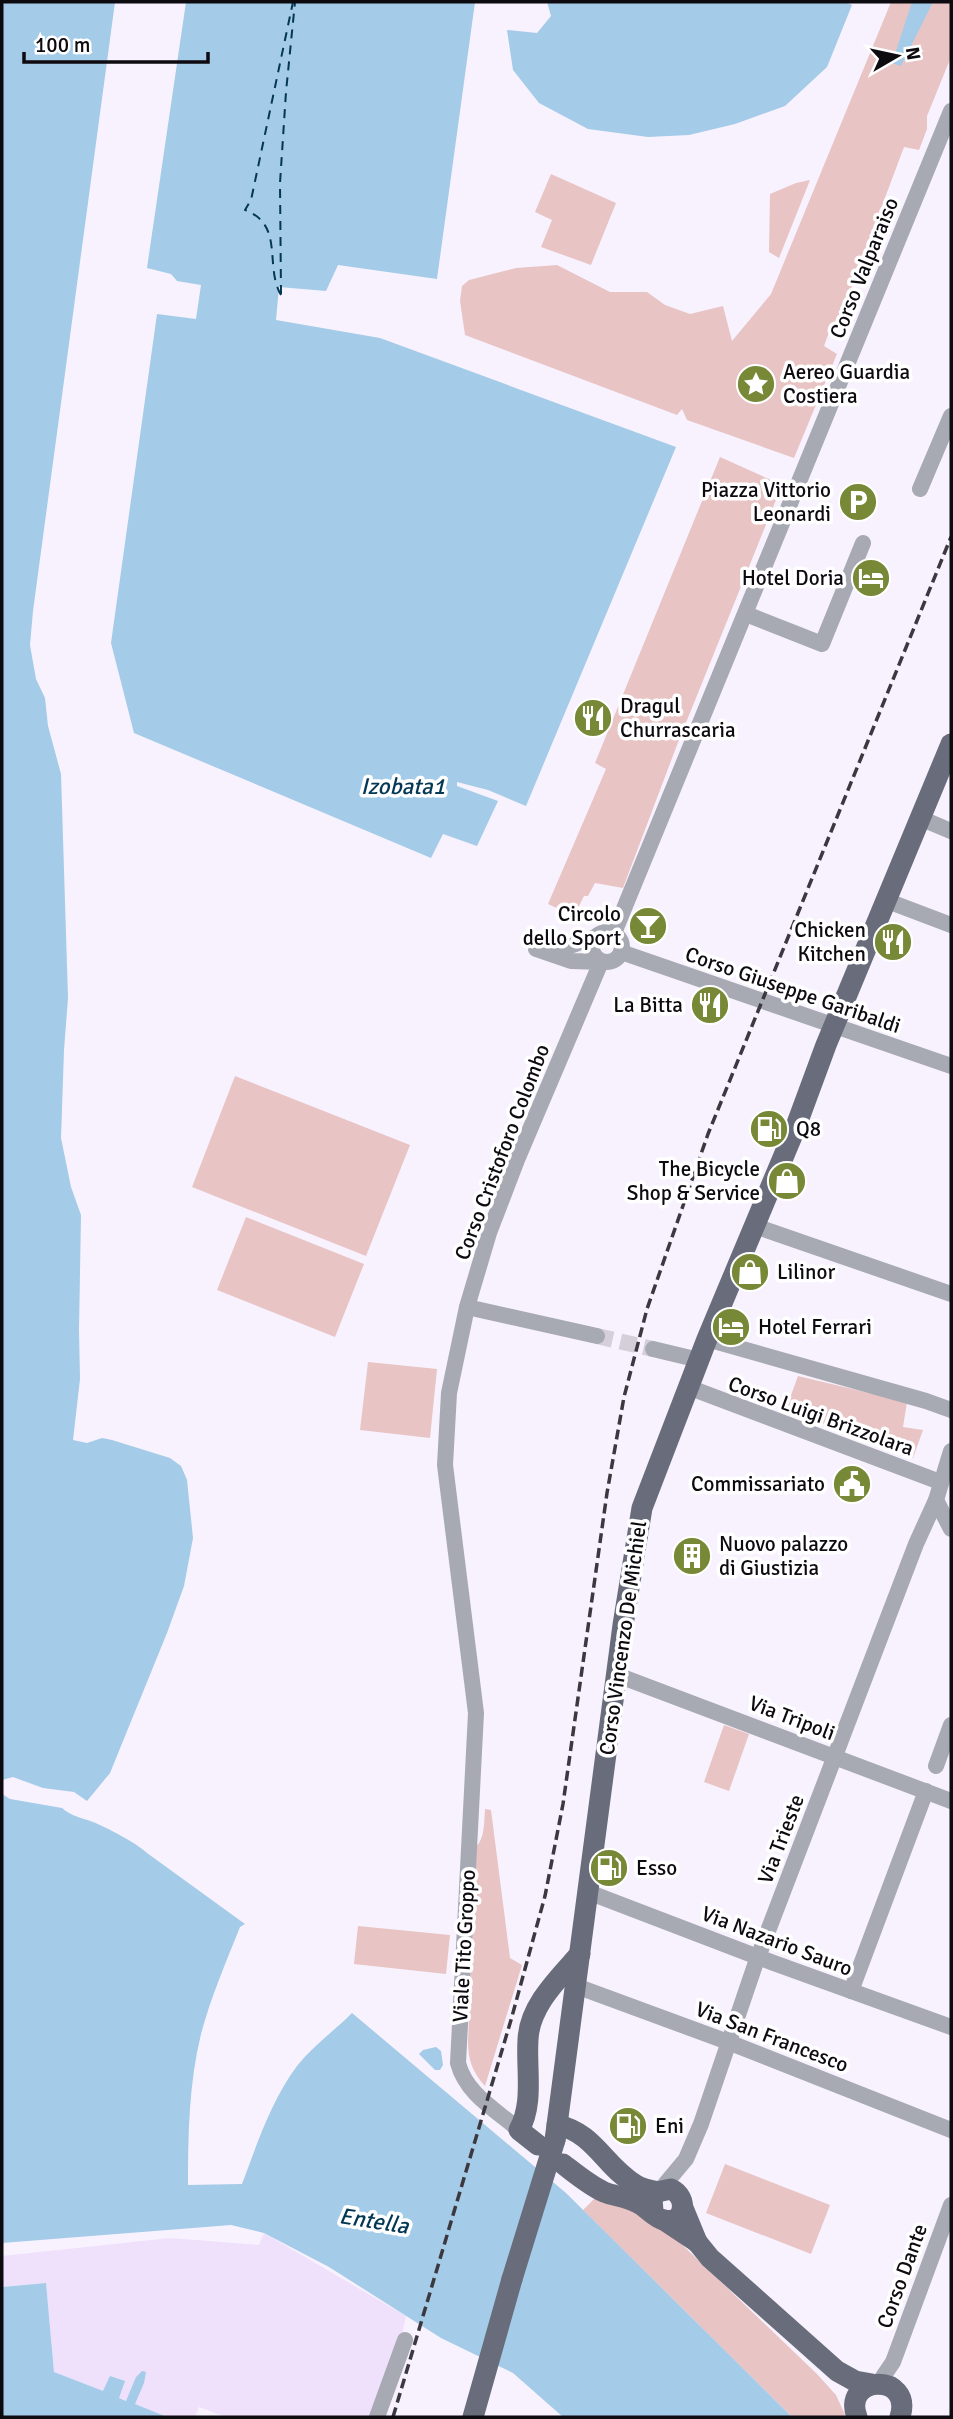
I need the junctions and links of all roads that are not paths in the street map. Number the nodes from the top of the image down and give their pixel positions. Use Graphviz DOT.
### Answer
graph roads {
  1 [pos="951,111"];
  2 [pos="951,416"];
  3 [pos="920,489"];
  4 [pos="863,542"];
  5 [pos="746,614"];
  6 [pos="951,744"];
  7 [pos="920,818"];
  8 [pos="951,831"];
  9 [pos="886,900"];
  10 [pos="951,925"];
  11 [pos="614,933"];
  12 [pos="595,937"];
  13 [pos="621,952"];
  14 [pos="601,962"];
  15 [pos="835,1025"];
  16 [pos="951,1066"];
  17 [pos="755,1226"];
  18 [pos="951,1294"];
  19 [pos="467,1307"];
  20 [pos="597,1336"];
  21 [pos="707,1339"];
  22 [pos="653,1349"];
  23 [pos="699,1360"];
  24 [pos="688,1387"];
  25 [pos="951,1410"];
  26 [pos="951,1451"];
  27 [pos="945,1473"];
  28 [pos="936,1500"];
  29 [pos="951,1529"];
  30 [pos="617,1675"];
  31 [pos="951,1725"];
  32 [pos="476,1736"];
  33 [pos="835,1757"];
  34 [pos="936,1766"];
  35 [pos="926,1791"];
  36 [pos="951,1801"];
  37 [pos="589,1892"];
  38 [pos="580,1954"];
  39 [pos="758,1957"];
  40 [pos="576,1986"];
  41 [pos="851,1991"];
  42 [pos="572,2020"];
  43 [pos="951,2027"];
  44 [pos="728,2042"];
  45 [pos="529,2052"];
  46 [pos="519,2130"];
  47 [pos="951,2130"];
  48 [pos="550,2137"];
  49 [pos="563,2164"];
  50 [pos="659,2203"];
  51 [pos="951,2205"];
  52 [pos="697,2242"];
  53 [pos="405,2340"];
  54 [pos="837,2371"];
  55 [pos="881,2386"];
  56 [pos="855,2411"];
  57 [pos="901,2416"];
  58 [pos="377,2417"];
  59 [pos="473,2417"];
  1 -- 5 [label="street, Corso Valparaiso"];
  2 -- 3 [label="street"];
  4 -- 5 [label="street"];
  5 -- 11 [label="street"];
  6 -- 7 [label="main road, Corso Vincenzo De Michiel"];
  7 -- 8 [label="street"];
  7 -- 9 [label="main road, Corso Vincenzo De Michiel"];
  9 -- 10 [label="street"];
  9 -- 15 [label="main road, Corso Vincenzo De Michiel"];
  11 -- 12 [label="street"];
  11 -- 13 [label="street"];
  12 -- 14 [label="street"];
  12 -- 14 [label="street"];
  13 -- 14 [label="street"];
  13 -- 15 [label="street, Corso Giuseppe Garibaldi"];
  14 -- 19 [label="street, Corso Cristoforo Colombo"];
  15 -- 16 [label="street, Corso Giuseppe Garibaldi"];
  15 -- 17 [label="main road, Corso Vincenzo De Michiel"];
  17 -- 18 [label="street"];
  17 -- 21 [label="main road, Corso Vincenzo De Michiel"];
  19 -- 20 [label="street"];
  19 -- 32 [label="street, Corso Cristoforo Colombo"];
  21 -- 23 [label="main road, Corso Vincenzo De Michiel"];
  21 -- 25 [label="street"];
  22 -- 23 [label="street"];
  23 -- 24 [label="main road, Corso Vincenzo De Michiel"];
  24 -- 27 [label="street, Corso Luigi Brizzolara"];
  24 -- 30 [label="main road, Corso Vincenzo De Michiel"];
  26 -- 27 [label="street, Via Trieste"];
  27 -- 28 [label="street, Via Trieste"];
  28 -- 29 [label="street"];
  28 -- 33 [label="street, Via Trieste"];
  30 -- 33 [label="street, Via Tripoli"];
  30 -- 37 [label="main road, Corso Vincenzo De Michiel"];
  31 -- 34 [label="street"];
  32 -- 46 [label="street, Viale Tito Groppo"];
  33 -- 35 [label="street, Via Tripoli"];
  33 -- 39 [label="street, Via Trieste"];
  35 -- 36 [label="street, Via Tripoli"];
  35 -- 41 [label="street"];
  37 -- 38 [label="main road, Corso Vincenzo De Michiel"];
  37 -- 39 [label="street, Via Nazario Sauro"];
  38 -- 40 [label="main road, Corso Vincenzo De Michiel"];
  38 -- 45 [label="main road"];
  39 -- 41 [label="street, Via Nazario Sauro"];
  39 -- 44 [label="street, Via Trieste"];
  40 -- 42 [label="main road, Corso Vincenzo De Michiel"];
  40 -- 44 [label="street, Via San Francesco"];
  41 -- 43 [label="street, Via Nazario Sauro"];
  42 -- 45 [label="main road"];
  42 -- 48 [label="main road, Corso Vincenzo De Michiel"];
  44 -- 47 [label="street, Via San Francesco"];
  44 -- 50 [label="street, Via Trieste"];
  45 -- 46 [label="main road"];
  46 -- 48 [label="main road, Viale Tito Groppo"];
  48 -- 50 [label="main road, Viale Tito Groppo"];
  48 -- 59 [label="main road, Corso Vincenzo De Michiel, bridge"];
  49 -- 50 [label="main road"];
  50 -- 52 [label="main road"];
  50 -- 52 [label="main road"];
  51 -- 55 [label="street, Corso Dante"];
  52 -- 54 [label="main road"];
  53 -- 58 [label="street"];
  54 -- 55 [label="main road"];
  54 -- 56 [label="main road"];
  55 -- 56 [label="main road"];
  55 -- 57 [label="main road"];
}
